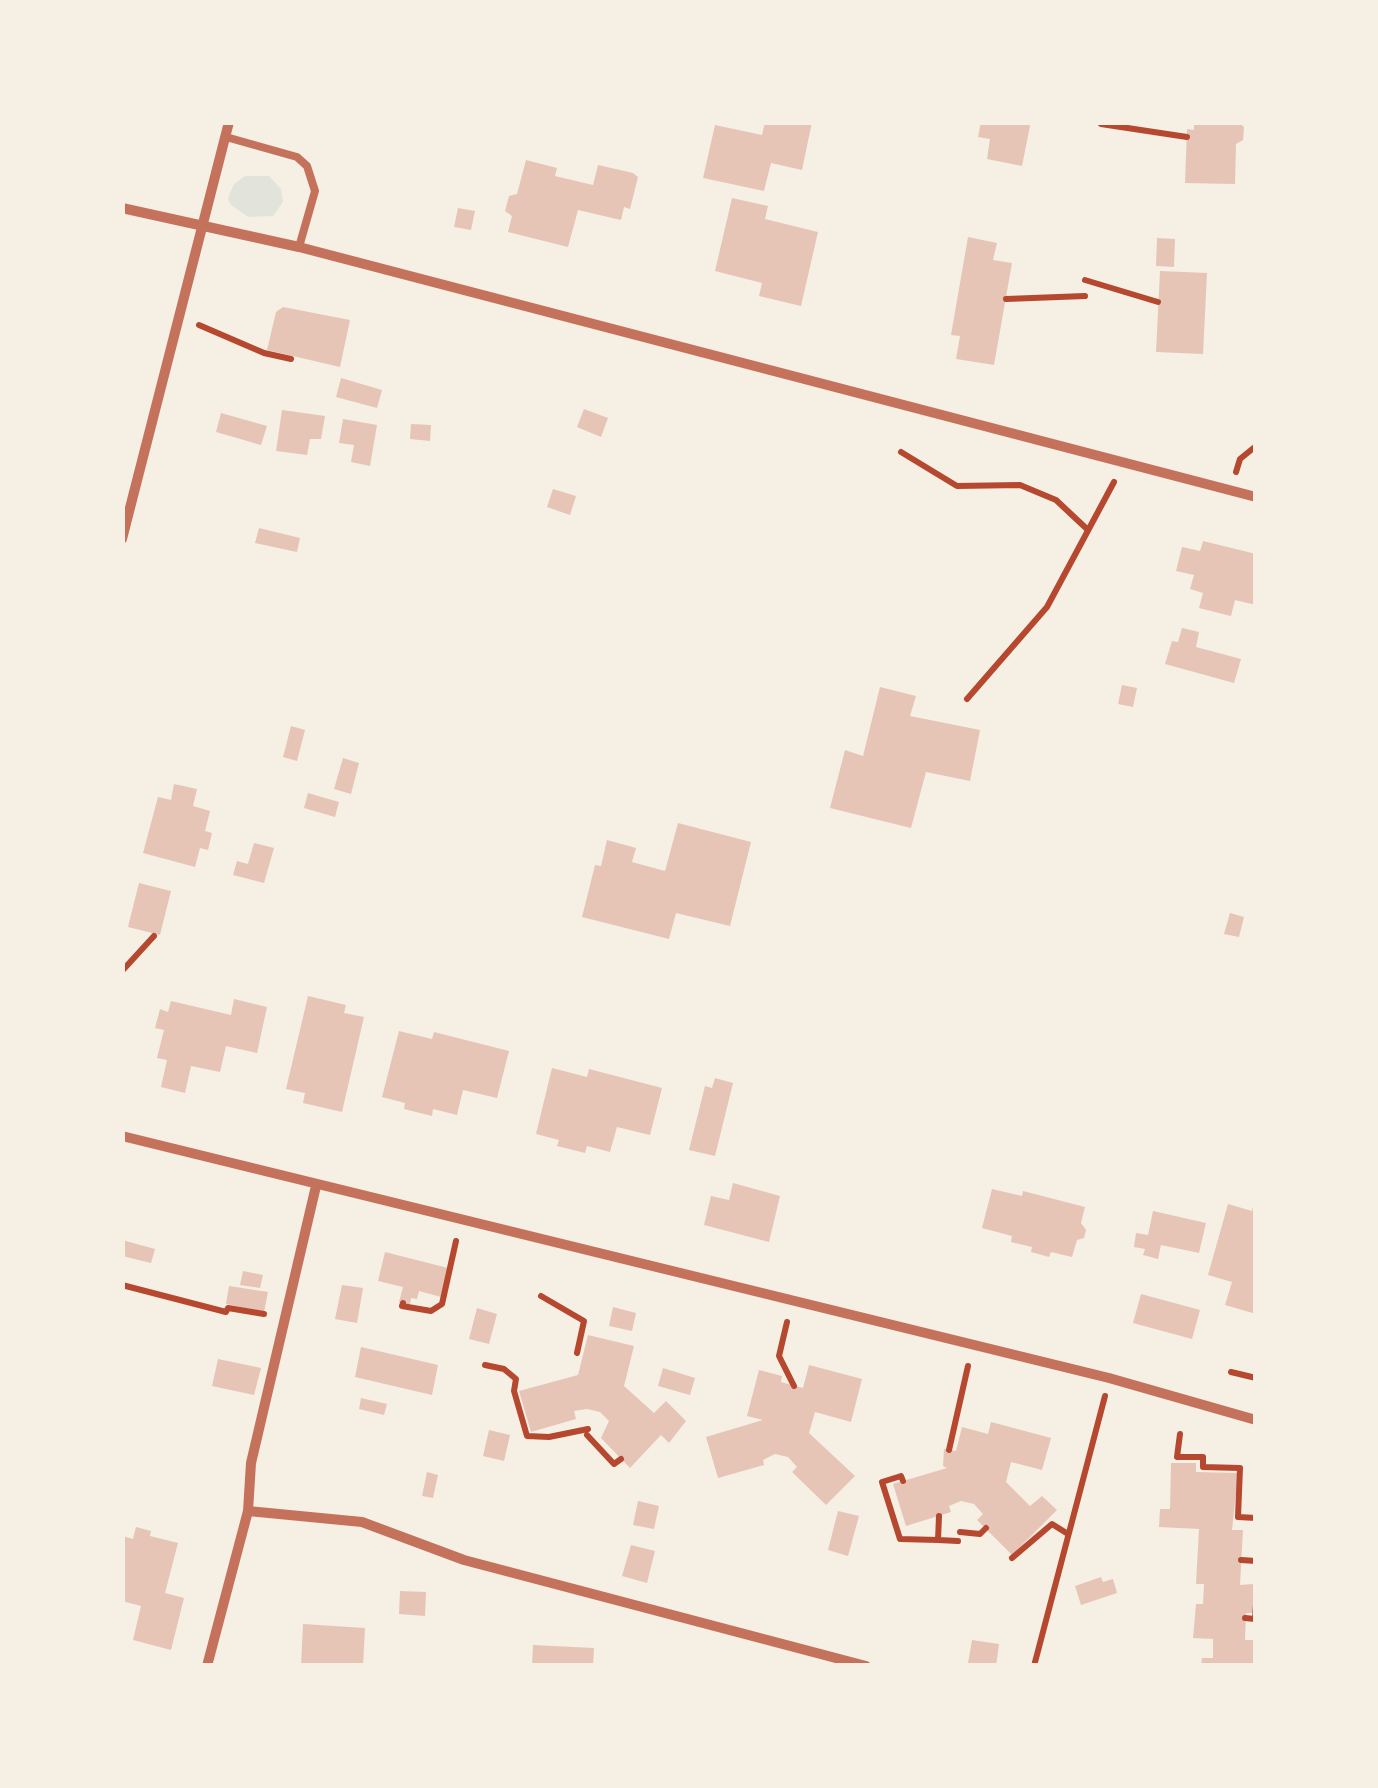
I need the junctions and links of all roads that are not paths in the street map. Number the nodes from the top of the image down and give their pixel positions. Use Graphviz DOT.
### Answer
graph roads {
  1 [pos="229,122"];
  2 [pos="226,137"];
  3 [pos="122,208"];
  4 [pos="200,228"];
  5 [pos="299,247"];
  6 [pos="1256,497"];
  7 [pos="122,539"];
  8 [pos="122,1136"];
  9 [pos="316,1186"];
  10 [pos="1256,1420"];
  11 [pos="248,1510"];
  12 [pos="207,1666"];
  13 [pos="866,1666"];
  1 -- 2 [label="street"];
  2 -- 4 [label="street"];
  2 -- 5 [label="lane"];
  3 -- 4 [label="street"];
  4 -- 5 [label="street"];
  4 -- 7 [label="street"];
  5 -- 6 [label="street"];
  8 -- 9 [label="street"];
  9 -- 10 [label="street"];
  9 -- 11 [label="street"];
  11 -- 12 [label="street"];
  11 -- 13 [label="street"];
}
